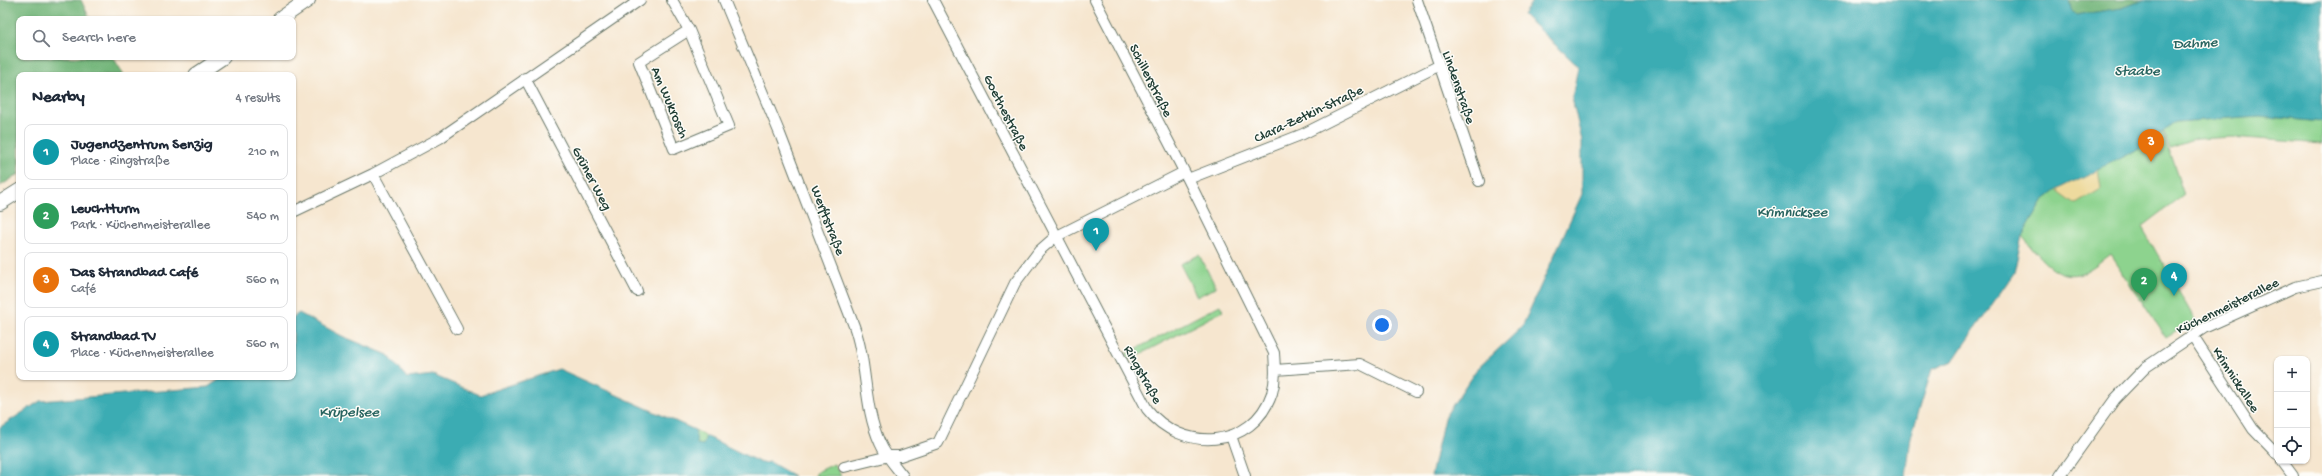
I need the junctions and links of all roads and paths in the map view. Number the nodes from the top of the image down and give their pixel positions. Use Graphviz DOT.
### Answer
graph roads {
  1 [pos="308,0"];
  2 [pos="640,0"];
  3 [pos="672,0"];
  4 [pos="724,0"];
  5 [pos="933,0"];
  6 [pos="1095,0"];
  7 [pos="1417,0"];
  8 [pos="284,16"];
  9 [pos="689,30"];
  10 [pos="218,60"];
  11 [pos="1438,66"];
  12 [pos="200,72"];
  13 [pos="525,78"];
  14 [pos="373,174"];
  15 [pos="1186,176"];
  16 [pos="1479,181"];
  17 [pos="16,193"];
  18 [pos="0,203"];
  19 [pos="296,211"];
  20 [pos="1055,237"];
  21 [pos="2322,281"];
  22 [pos="637,291"];
  23 [pos="457,329"];
  24 [pos="2192,335"];
  25 [pos="1275,370"];
  26 [pos="1416,392"];
  27 [pos="1231,436"];
  28 [pos="2274,451"];
  29 [pos="889,456"];
  30 [pos="2284,464"];
  31 [pos="844,467"];
  32 [pos="903,476"];
  33 [pos="1245,476"];
  34 [pos="2060,476"];
  35 [pos="2293,476"];
  1 -- 8 [label="main road"];
  2 -- 13 [label="street"];
  3 -- 9 [label="street, Am Wukrosch"];
  4 -- 29 [label="street, Werftstraße"];
  5 -- 20 [label="street, Goethestraße"];
  6 -- 15 [label="street, Schillerstraße"];
  7 -- 11 [label="street, Lindenstraße"];
  9 -- 9 [label="street, Am Wukrosch"];
  10 -- 12 [label="main road"];
  11 -- 15 [label="street, Clara-Zetkin-Straße"];
  11 -- 16 [label="street, Lindenstraße"];
  13 -- 14 [label="street"];
  13 -- 22 [label="street, Grüner Weg"];
  14 -- 19 [label="street"];
  14 -- 23 [label="street"];
  15 -- 20 [label="street, Clara-Zetkin-Straße"];
  15 -- 25 [label="street, Ringstraße"];
  17 -- 18 [label="main road"];
  20 -- 27 [label="street, Ringstraße"];
  20 -- 29 [label="street"];
  21 -- 24 [label="street, Küchenmeisterallee"];
  24 -- 28 [label="street, Krimnickallee"];
  24 -- 34 [label="street, Küchenmeisterallee"];
  25 -- 26 [label="street"];
  25 -- 27 [label="street, Ringstraße"];
  27 -- 33 [label="street"];
  29 -- 31 [label="street"];
  29 -- 32 [label="street, Werftstraße"];
  30 -- 35 [label="street"];
}
